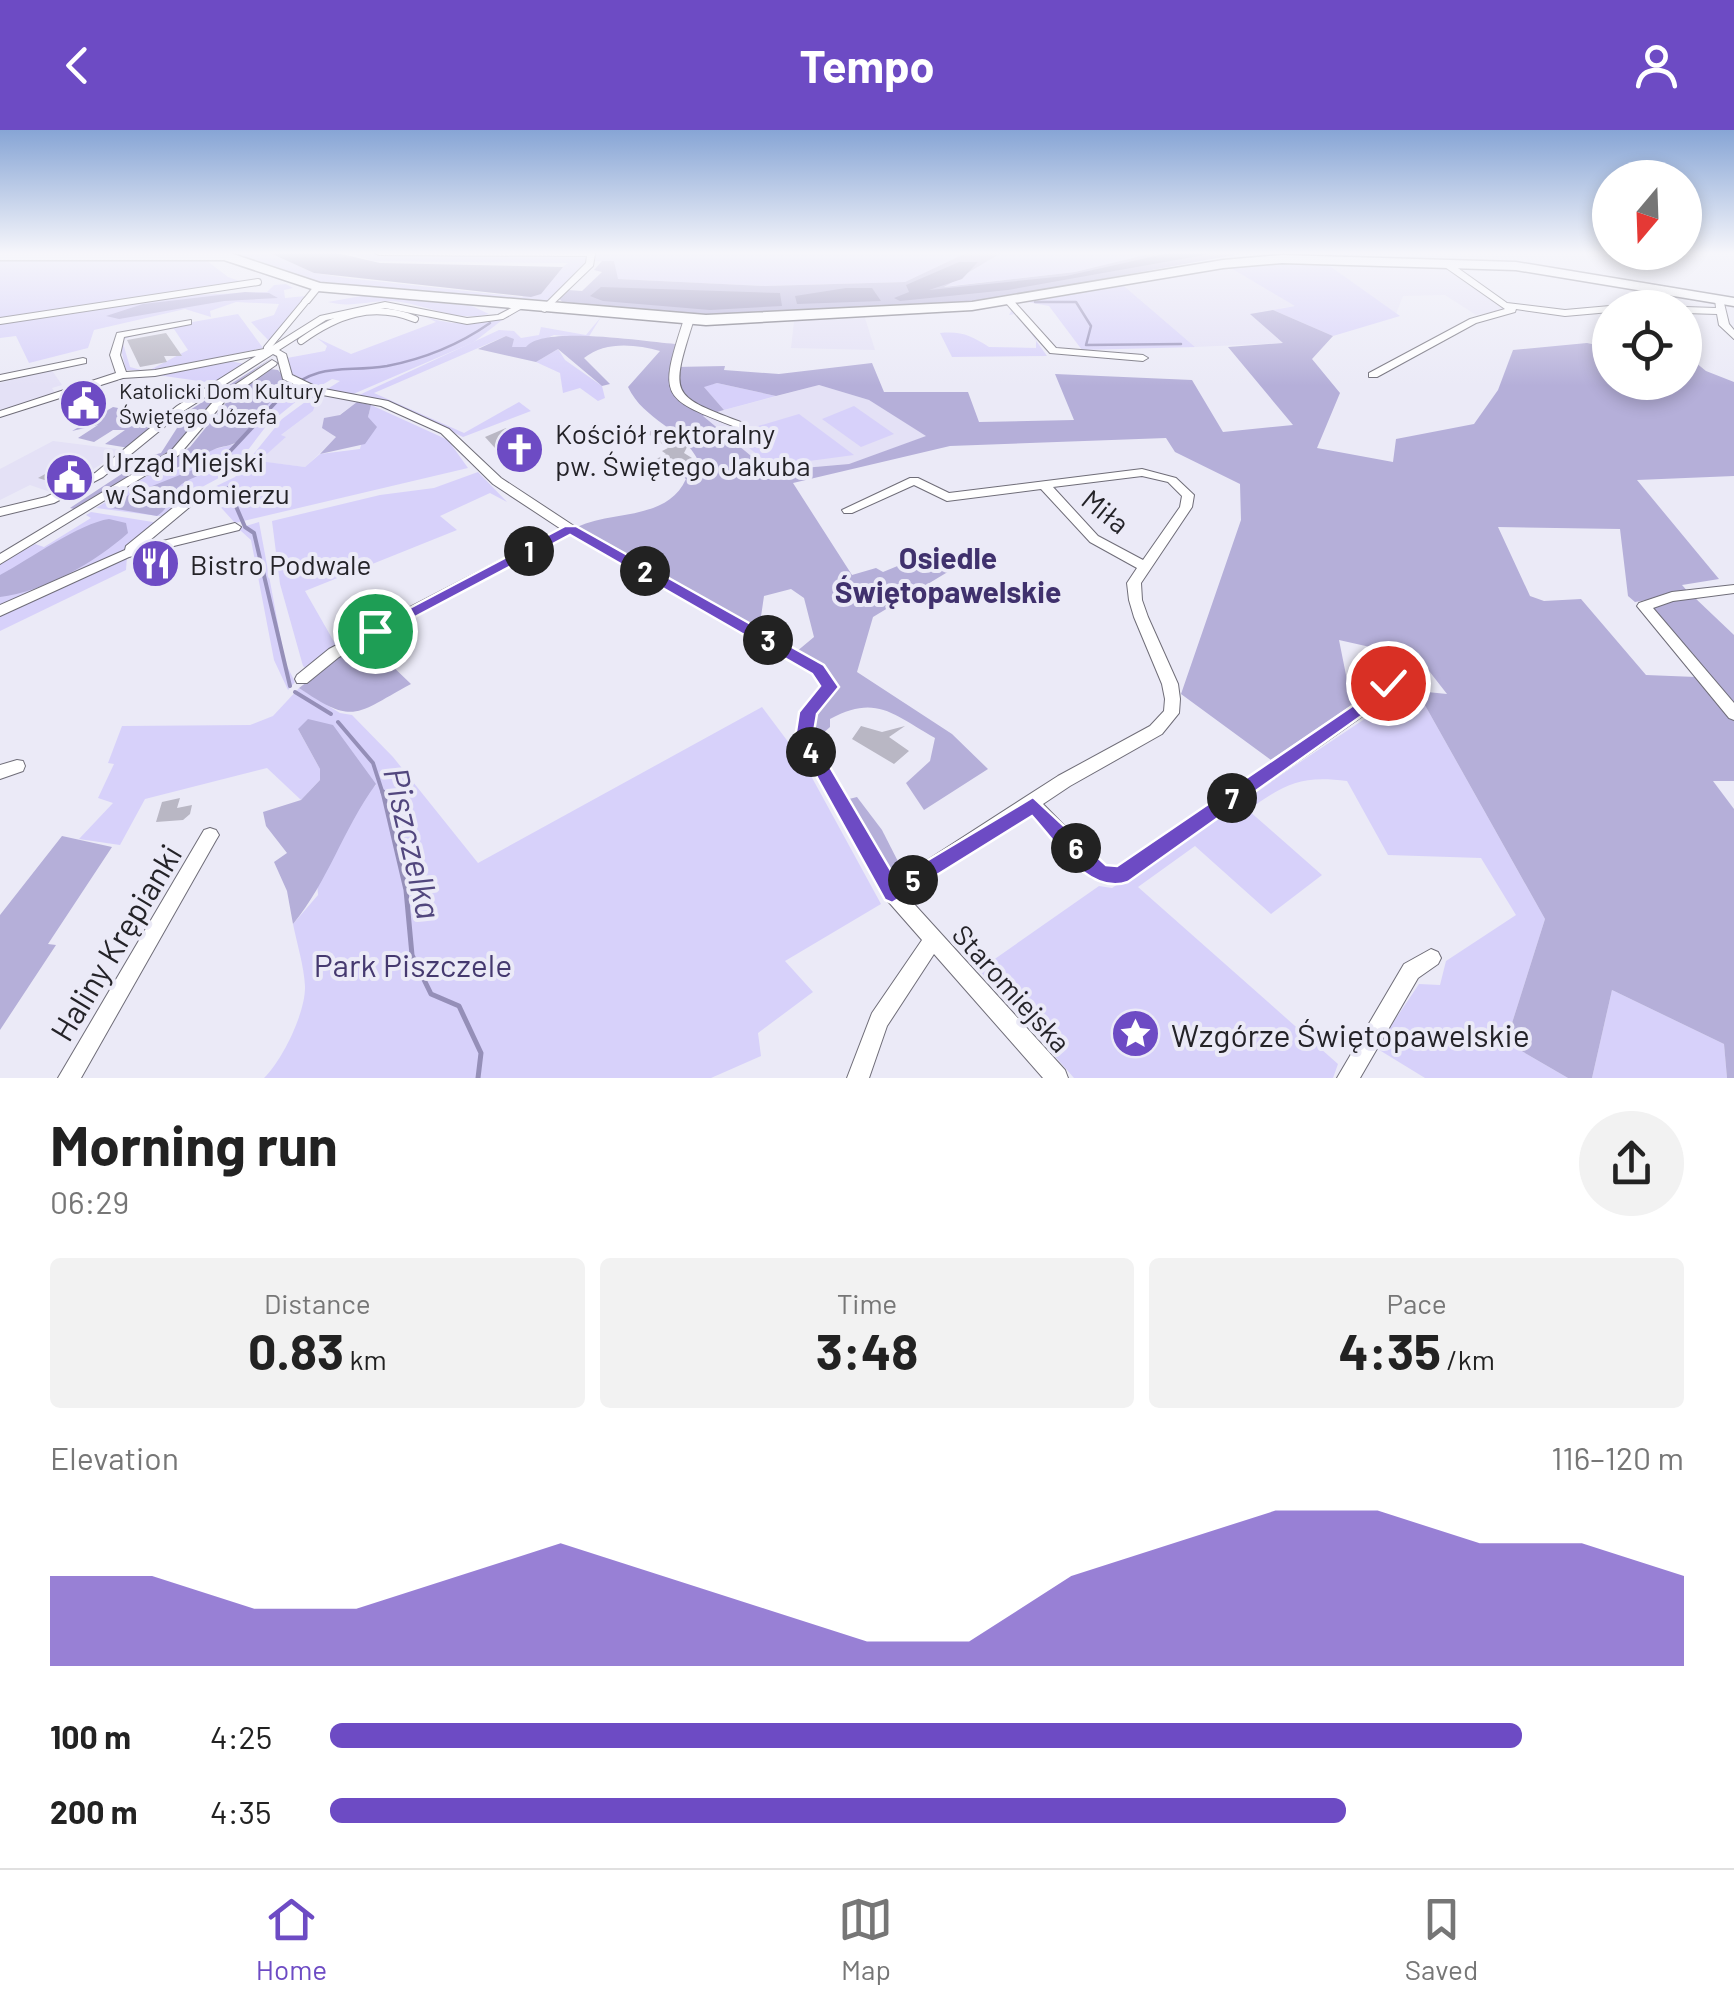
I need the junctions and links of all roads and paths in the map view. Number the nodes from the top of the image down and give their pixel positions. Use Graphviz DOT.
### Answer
graph roads {
  1 [pos="157,297"];
  2 [pos="309,297"];
  3 [pos="422,297"];
  4 [pos="557,297"];
  5 [pos="1032,297"];
  6 [pos="1498,297"];
  7 [pos="1691,297"];
  8 [pos="306,300"];
  9 [pos="1009,301"];
  10 [pos="1724,304"];
  11 [pos="1510,305"];
  12 [pos="511,306"];
  13 [pos="545,309"];
  14 [pos="1592,311"];
  15 [pos="415,319"];
  16 [pos="689,319"];
  17 [pos="0,321"];
  18 [pos="188,322"];
  19 [pos="321,334"];
  20 [pos="1734,336"];
  21 [pos="301,341"];
  22 [pos="276,351"];
  23 [pos="1144,358"];
  24 [pos="82,361"];
  25 [pos="122,375"];
  26 [pos="1373,375"];
  27 [pos="0,378"];
  28 [pos="0,414"];
  29 [pos="742,426"];
  30 [pos="1046,486"];
  31 [pos="200,492"];
  32 [pos="848,510"];
  33 [pos="0,512"];
  34 [pos="235,527"];
  35 [pos="570,529"];
  36 [pos="125,554"];
  37 [pos="0,560"];
  38 [pos="1142,566"];
  39 [pos="1734,590"];
  40 [pos="0,612"];
  41 [pos="302,679"];
  42 [pos="1385,680"];
  43 [pos="1734,714"];
  44 [pos="1033,805"];
  45 [pos="210,836"];
  46 [pos="892,893"];
  47 [pos="933,940"];
  48 [pos="1431,958"];
  49 [pos="69,1078"];
  50 [pos="858,1078"];
  51 [pos="1057,1078"];
  52 [pos="1348,1078"];
  1 -- 17 [label="street"];
  2 -- 8 [label="street"];
  3 -- 12 [label="main road"];
  4 -- 13 [label="street"];
  5 -- 9 [label="main road"];
  6 -- 11 [label="street"];
  7 -- 10 [label="main road"];
  8 -- 22 [label="street"];
  9 -- 16 [label="main road"];
  9 -- 23 [label="street"];
  10 -- 20 [label="street"];
  11 -- 14 [label="street"];
  11 -- 26 [label="street"];
  12 -- 13 [label="main road"];
  12 -- 22 [label="street"];
  13 -- 16 [label="main road"];
  15 -- 21 [label="street"];
  16 -- 29 [label="street"];
  18 -- 25 [label="street"];
  19 -- 21 [label="street"];
  21 -- 22 [label="street"];
  22 -- 25 [label="street"];
  22 -- 33 [label="street"];
  22 -- 35 [label="street, Staromiejska"];
  22 -- 37 [label="street"];
  24 -- 27 [label="street"];
  25 -- 28 [label="street"];
  30 -- 32 [label="street"];
  30 -- 38 [label="street, Miła"];
  30 -- 38 [label="street"];
  31 -- 36 [label="street"];
  34 -- 36 [label="street"];
  35 -- 41 [label="street"];
  35 -- 46 [label="street, Staromiejska"];
  36 -- 40 [label="street"];
  38 -- 44 [label="street"];
  39 -- 43 [label="street"];
  42 -- 44 [label="street"];
  44 -- 46 [label="street"];
  45 -- 49 [label="street, Haliny Krępianki"];
  46 -- 47 [label="street, Staromiejska"];
  47 -- 50 [label="street"];
  47 -- 51 [label="street, Staromiejska"];
  48 -- 52 [label="street"];
}
